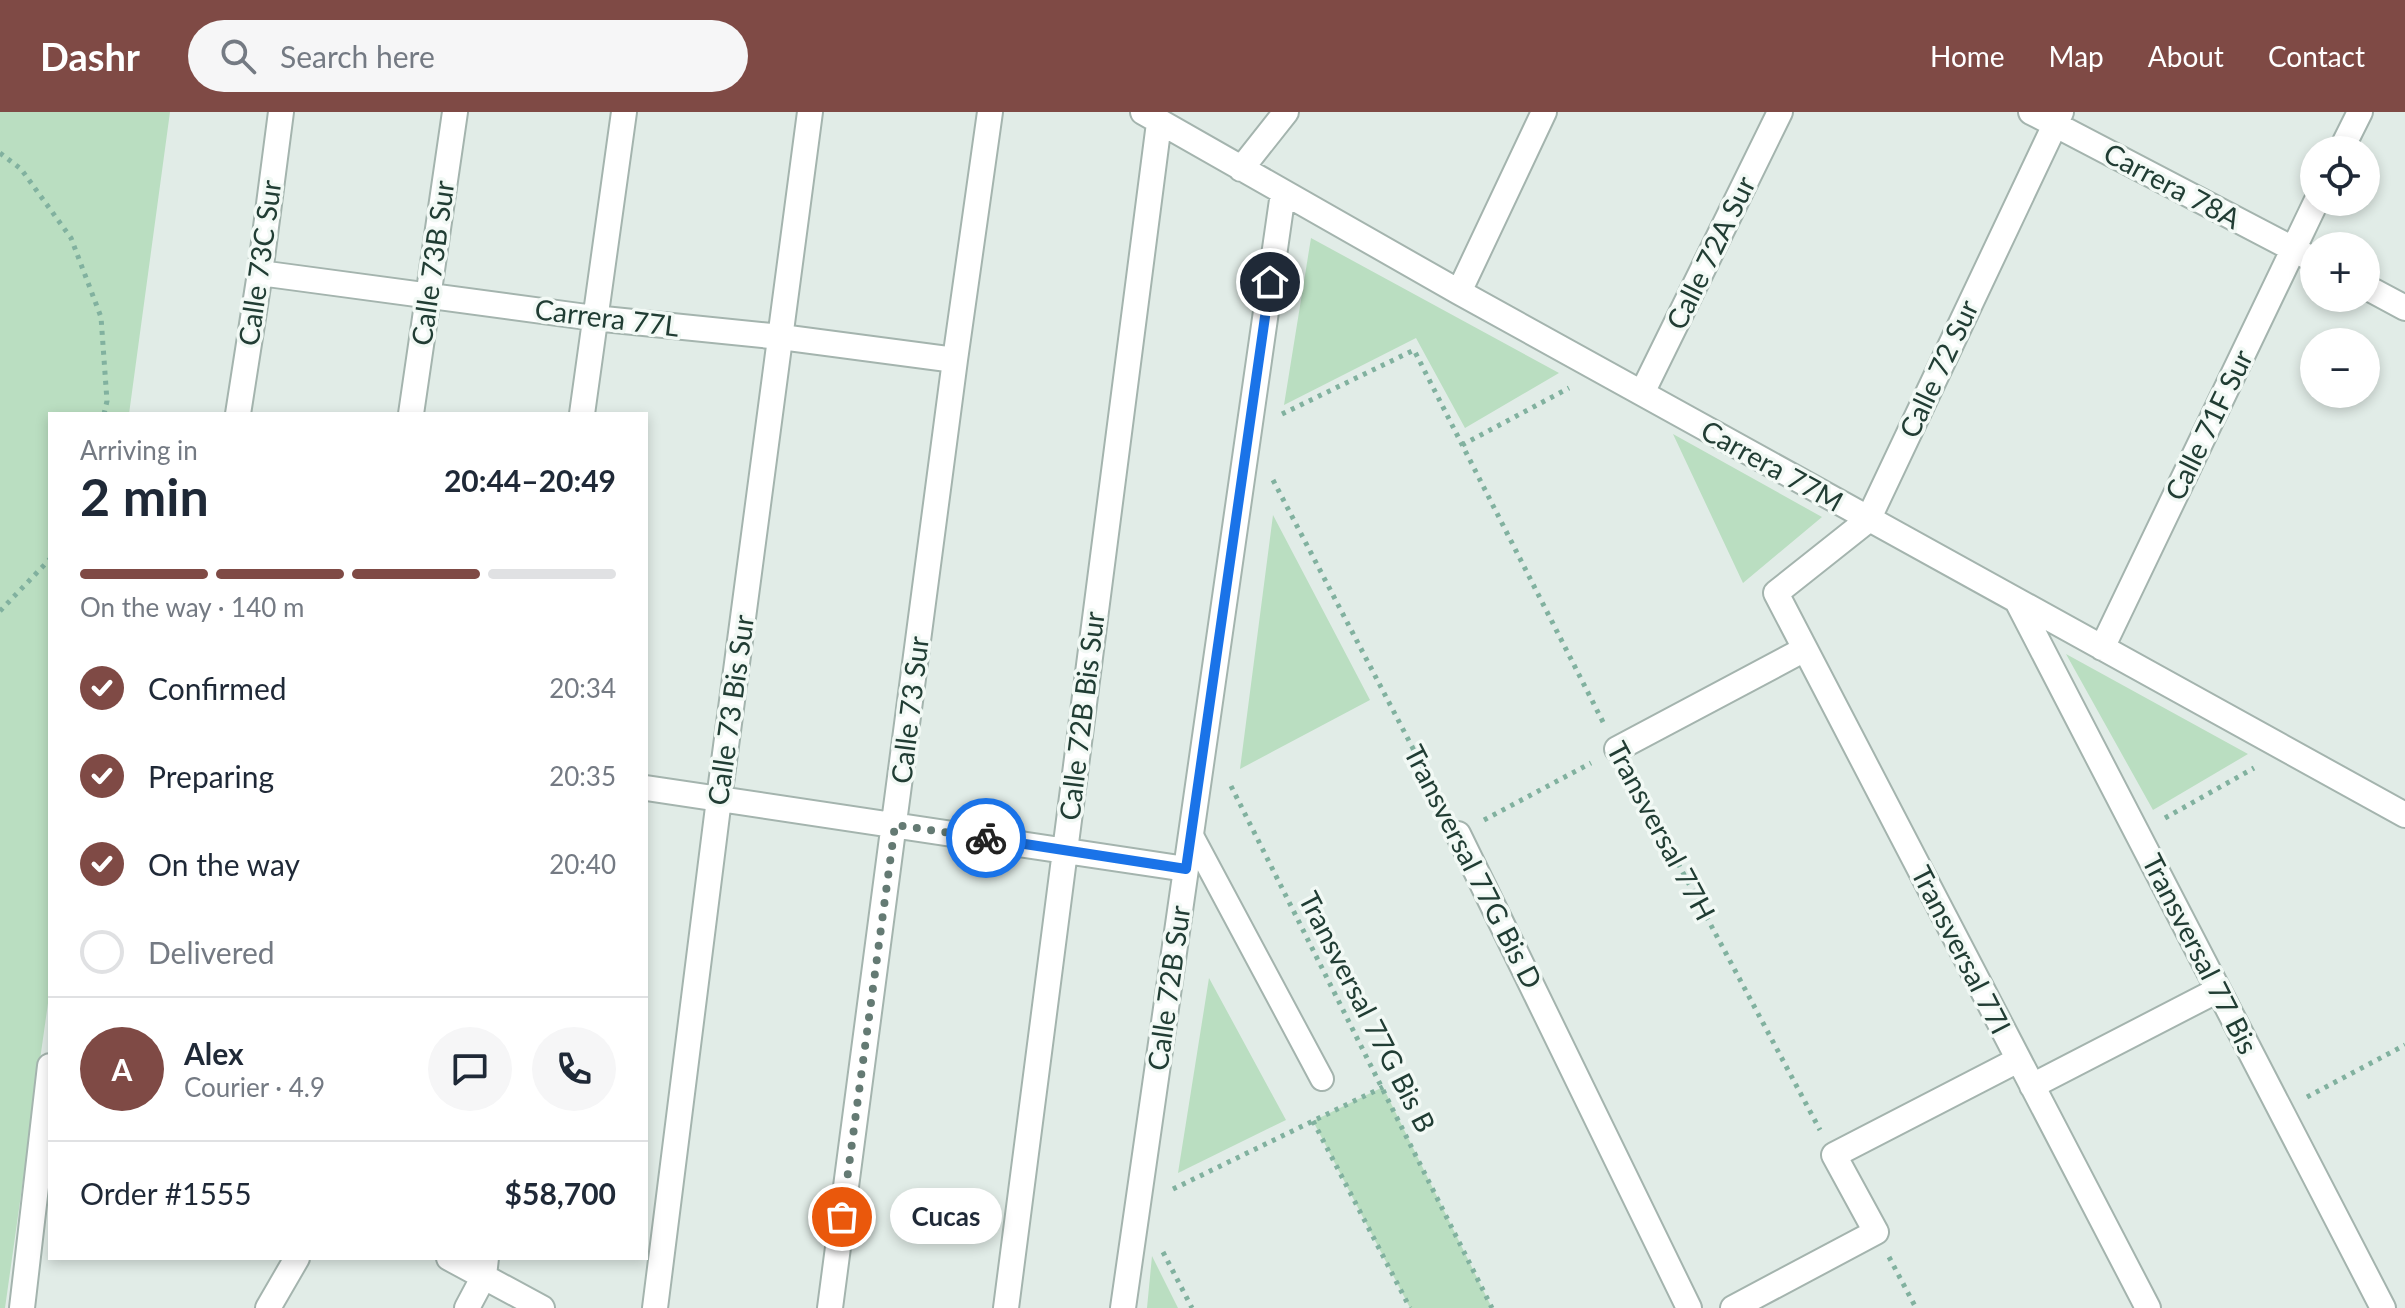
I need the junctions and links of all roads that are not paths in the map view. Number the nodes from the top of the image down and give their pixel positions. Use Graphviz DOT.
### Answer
graph roads {
  1 [pos="281,112"];
  2 [pos="455,112"];
  3 [pos="624,112"];
  4 [pos="810,112"];
  5 [pos="990,112"];
  6 [pos="1286,112"];
  7 [pos="1544,112"];
  8 [pos="1780,112"];
  9 [pos="2031,112"];
  10 [pos="2360,112"];
  11 [pos="1151,118"];
  12 [pos="2058,118"];
  13 [pos="2348,136"];
  14 [pos="1241,169"];
  15 [pos="1283,193"];
  16 [pos="2300,253"];
  17 [pos="2300,263"];
  18 [pos="260,273"];
  19 [pos="1459,292"];
  20 [pos="428,295"];
  21 [pos="2380,295"];
  22 [pos="2405,308"];
  23 [pos="594,318"];
  24 [pos="781,337"];
  25 [pos="955,360"];
  26 [pos="1642,393"];
  27 [pos="238,412"];
  28 [pos="411,412"];
  29 [pos="582,412"];
  30 [pos="1868,520"];
  31 [pos="1776,593"];
  32 [pos="2017,601"];
  33 [pos="2102,648"];
  34 [pos="1805,649"];
  35 [pos="1617,749"];
  36 [pos="648,788"];
  37 [pos="719,799"];
  38 [pos="2405,814"];
  39 [pos="895,825"];
  40 [pos="1191,834"];
  41 [pos="1458,834"];
  42 [pos="1065,850"];
  43 [pos="1186,869"];
  44 [pos="2218,990"];
  45 [pos="2018,1060"];
  46 [pos="1322,1079"];
  47 [pos="48,1083"];
  48 [pos="2032,1086"];
  49 [pos="296,1260"];
  50 [pos="457,1260"];
  51 [pos="485,1267"];
  52 [pos="22,1308"];
  53 [pos="268,1308"];
  54 [pos="467,1308"];
  55 [pos="542,1308"];
  56 [pos="655,1308"];
  57 [pos="830,1308"];
  58 [pos="1006,1308"];
  59 [pos="1123,1308"];
  60 [pos="1689,1308"];
  61 [pos="1733,1308"];
  62 [pos="2148,1308"];
  63 [pos="2383,1308"];
  1 -- 18 [label="street, Calle 73C Sur"];
  2 -- 20 [label="street, Calle 73B Sur"];
  3 -- 23 [label="street"];
  4 -- 24 [label="street, Calle 73 Bis Sur"];
  5 -- 25 [label="street, Calle 73 Sur"];
  6 -- 14 [label="street"];
  7 -- 19 [label="street"];
  8 -- 26 [label="street, Calle 72A Sur"];
  9 -- 12 [label="street, Carrera 78A"];
  10 -- 13 [label="street"];
  11 -- 14 [label="street, Carrera 77M"];
  11 -- 42 [label="street, Calle 72B Bis Sur"];
  12 -- 16 [label="street, Carrera 78A"];
  12 -- 30 [label="street, Calle 72 Sur"];
  14 -- 15 [label="street, Carrera 77M"];
  15 -- 19 [label="street, Carrera 77M"];
  15 -- 40 [label="street, Calle 72B Sur"];
  17 -- 33 [label="street, Calle 71F Sur"];
  18 -- 20 [label="street, Carrera 77L"];
  18 -- 27 [label="street, Calle 73C Sur"];
  19 -- 26 [label="street, Carrera 77M"];
  20 -- 23 [label="street, Carrera 77L"];
  20 -- 28 [label="street, Calle 73B Sur"];
  21 -- 22 [label="street"];
  23 -- 24 [label="street, Carrera 77L"];
  23 -- 29 [label="street"];
  24 -- 25 [label="street, Carrera 77L"];
  24 -- 37 [label="street, Calle 73 Bis Sur"];
  25 -- 39 [label="street, Calle 73 Sur"];
  26 -- 30 [label="street, Carrera 77M"];
  30 -- 31 [label="street, Calle 72 Sur"];
  30 -- 32 [label="street, Carrera 77M"];
  31 -- 34 [label="street, Transversal 77I"];
  32 -- 33 [label="street, Carrera 77M"];
  32 -- 44 [label="street, Transversal 77 Bis"];
  33 -- 38 [label="street, Carrera 77M"];
  34 -- 35 [label="street"];
  34 -- 45 [label="street, Transversal 77I"];
  36 -- 37 [label="street"];
  37 -- 39 [label="street"];
  37 -- 56 [label="street, Calle 73 Bis Sur"];
  39 -- 42 [label="street"];
  39 -- 57 [label="street, Calle 73 Sur"];
  40 -- 43 [label="street, Calle 72B Sur"];
  40 -- 46 [label="lane"];
  41 -- 60 [label="street, Transversal 77G Bis D"];
  42 -- 43 [label="street"];
  42 -- 58 [label="street, Calle 72B Bis Sur"];
  43 -- 59 [label="street, Calle 72B Sur"];
  44 -- 48 [label="street"];
  44 -- 63 [label="street, Transversal 77 Bis"];
  45 -- 48 [label="street, Transversal 77I"];
  45 -- 61 [label="street"];
  47 -- 52 [label="street"];
  48 -- 62 [label="street, Transversal 77I"];
  49 -- 53 [label="street"];
  50 -- 51 [label="street"];
  51 -- 54 [label="street"];
  51 -- 55 [label="street"];
}
